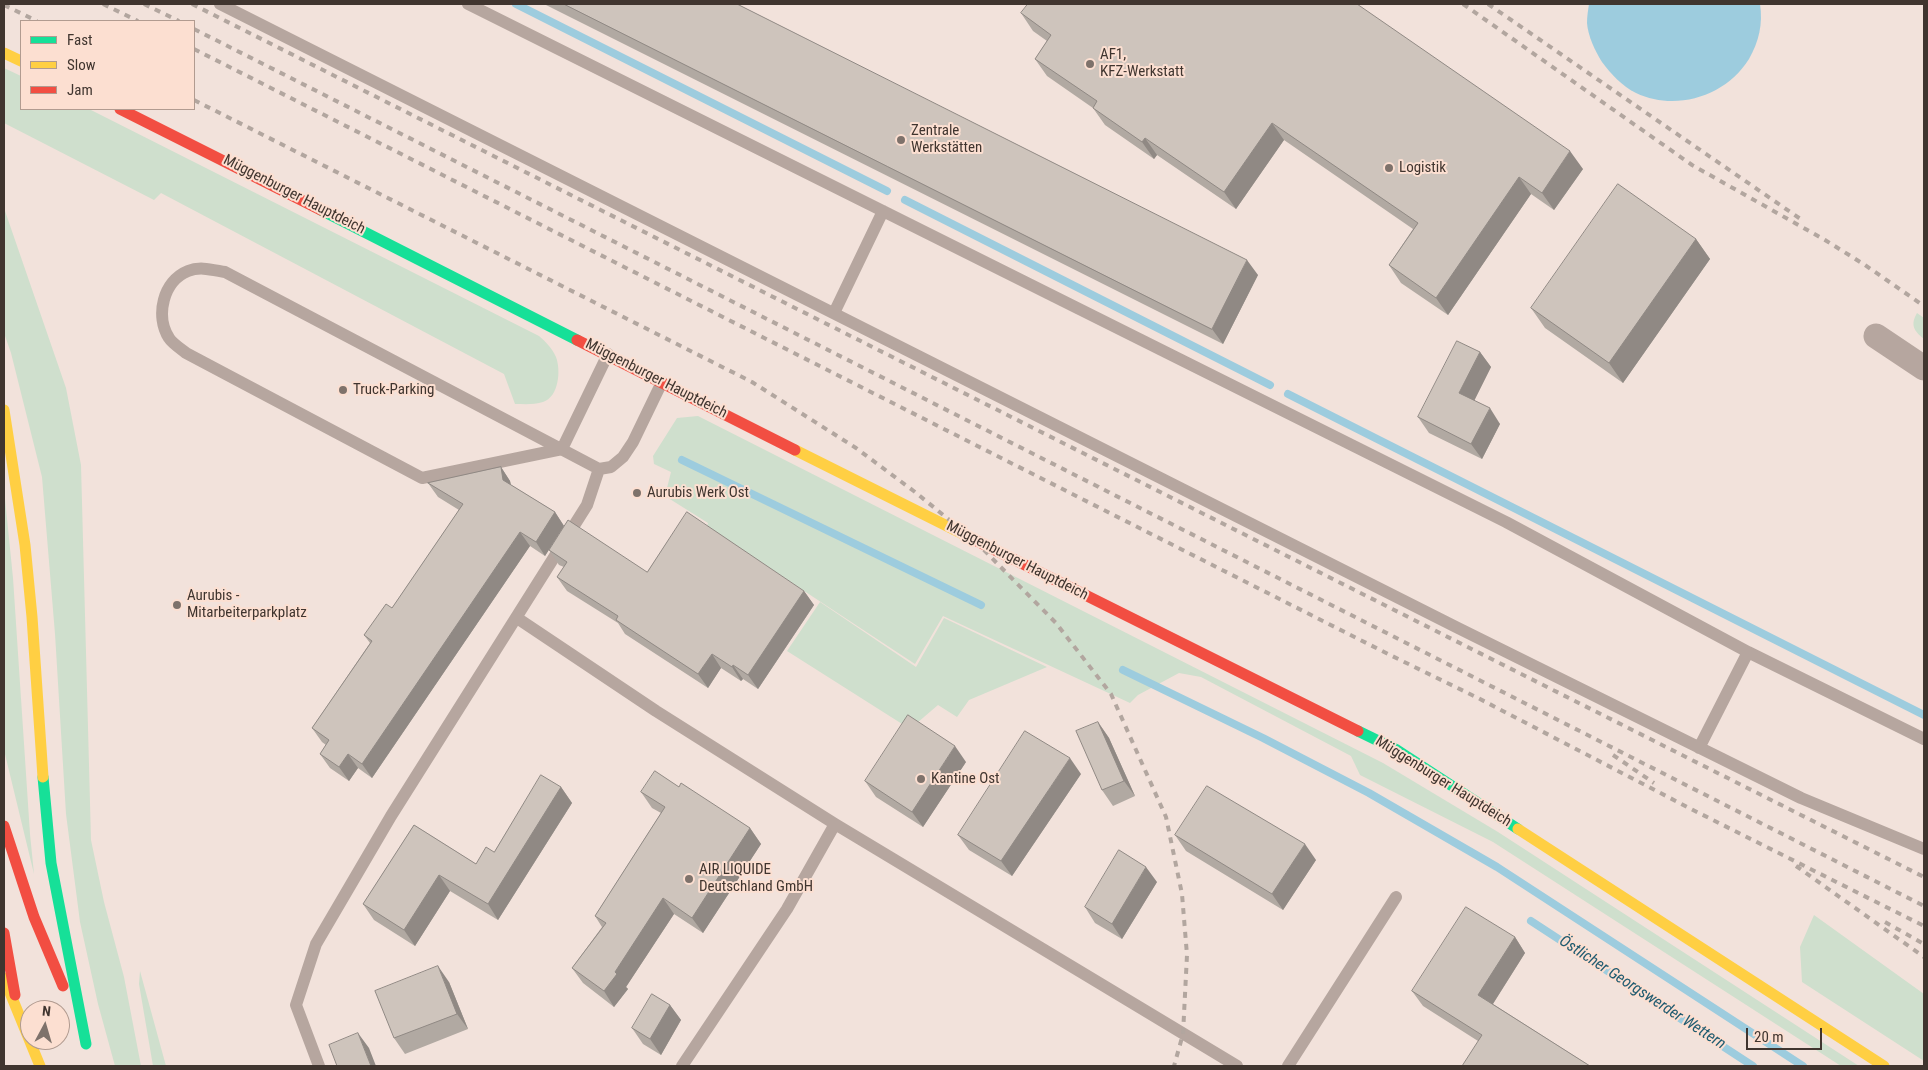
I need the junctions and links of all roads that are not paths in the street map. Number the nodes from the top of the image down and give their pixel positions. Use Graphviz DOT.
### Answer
graph roads {
  1 [pos="220,4"];
  2 [pos="468,4"];
  3 [pos="4,53"];
  4 [pos="20,61"];
  5 [pos="122,110"];
  6 [pos="883,211"];
  7 [pos="834,313"];
  8 [pos="1876,336"];
  9 [pos="608,354"];
  10 [pos="1924,368"];
  11 [pos="662,382"];
  12 [pos="4,410"];
  13 [pos="562,449"];
  14 [pos="599,469"];
  15 [pos="518,618"];
  16 [pos="1748,652"];
  17 [pos="1924,738"];
  18 [pos="1700,748"];
  19 [pos="835,824"];
  20 [pos="4,826"];
  21 [pos="1924,849"];
  22 [pos="1396,897"];
  23 [pos="4,934"];
  24 [pos="4,978"];
  25 [pos="17,1009"];
  26 [pos="40,1066"];
  27 [pos="319,1066"];
  28 [pos="682,1066"];
  29 [pos="1237,1066"];
  30 [pos="1288,1066"];
  31 [pos="1884,1066"];
  1 -- 7 [label="lane"];
  2 -- 6 [label="lane"];
  3 -- 4 [label="main road"];
  5 -- 9 [label="main road, Müggenburger Hauptdeich"];
  6 -- 7 [label="lane"];
  6 -- 16 [label="lane"];
  7 -- 18 [label="lane"];
  8 -- 10 [label="street"];
  9 -- 11 [label="main road, Müggenburger Hauptdeich"];
  9 -- 13 [label="lane"];
  11 -- 14 [label="lane"];
  11 -- 31 [label="main road, Müggenburger Hauptdeich"];
  12 -- 20 [label="main road"];
  13 -- 13 [label="lane"];
  13 -- 14 [label="lane"];
  14 -- 15 [label="lane"];
  15 -- 19 [label="lane"];
  15 -- 27 [label="lane"];
  16 -- 17 [label="lane"];
  16 -- 18 [label="lane"];
  18 -- 21 [label="lane"];
  19 -- 28 [label="lane"];
  19 -- 29 [label="lane"];
  22 -- 30 [label="lane"];
  23 -- 25 [label="main road"];
  24 -- 25 [label="main road"];
  25 -- 26 [label="main road"];
}
